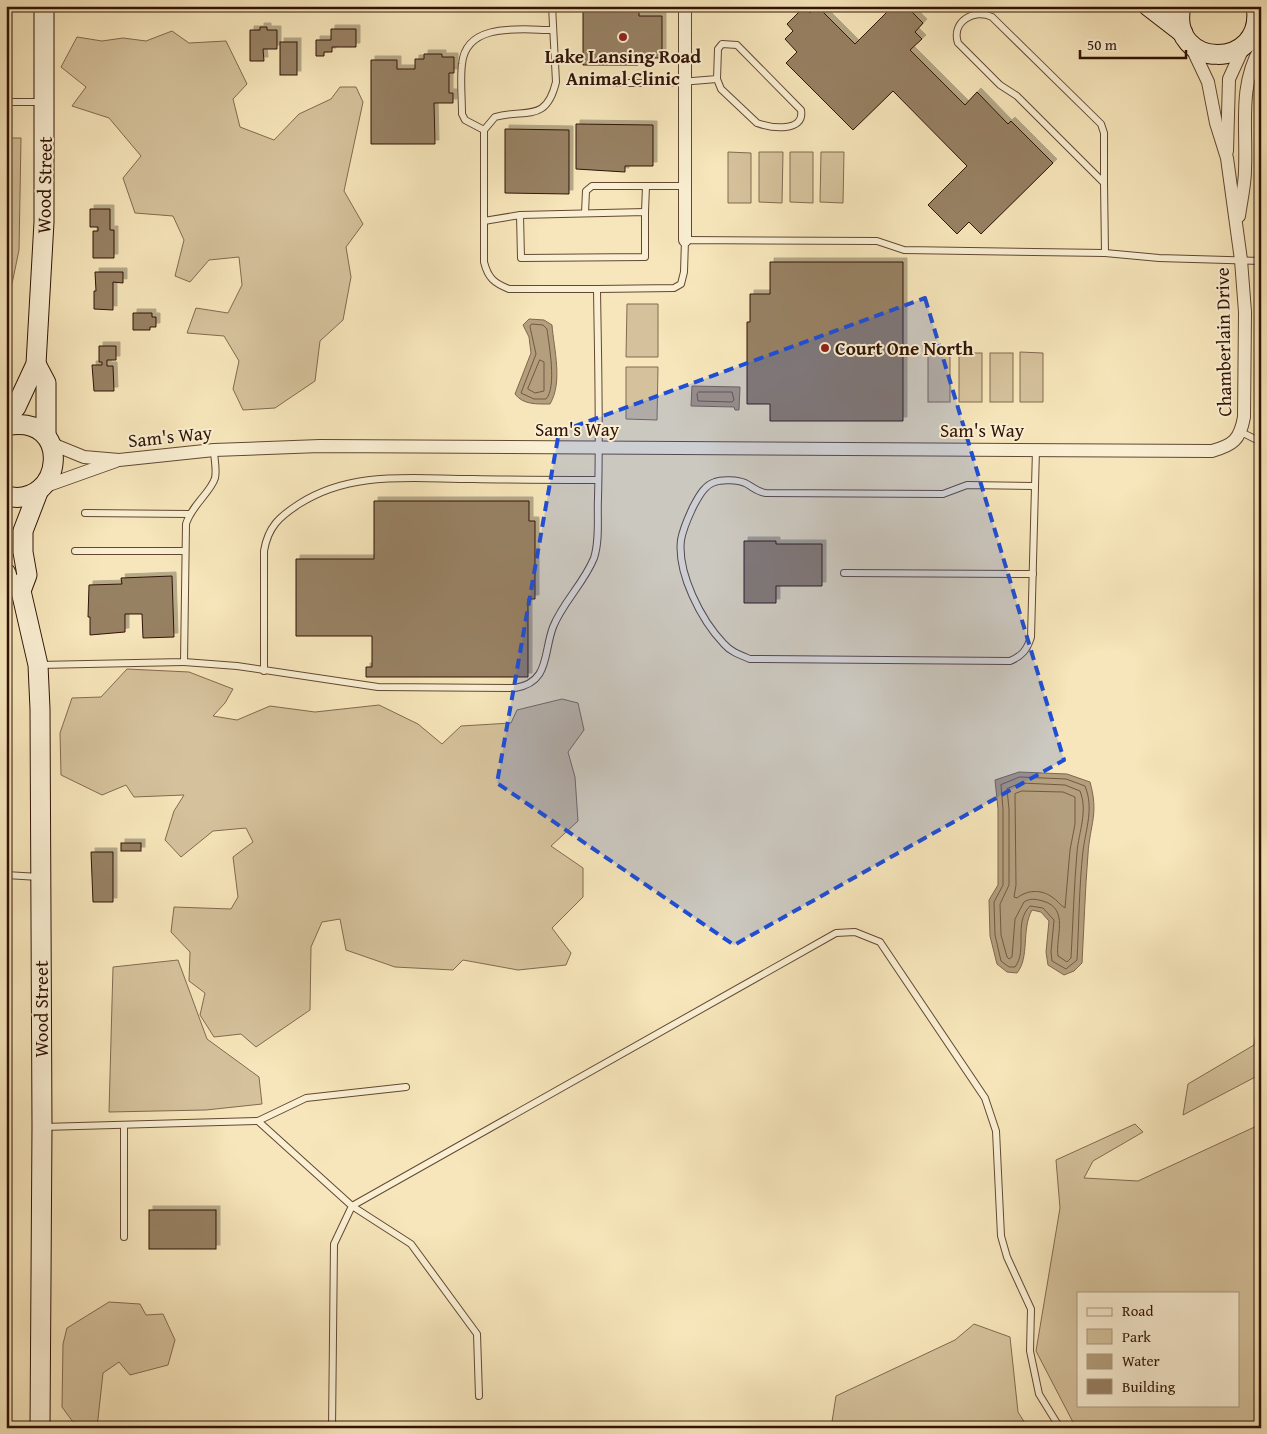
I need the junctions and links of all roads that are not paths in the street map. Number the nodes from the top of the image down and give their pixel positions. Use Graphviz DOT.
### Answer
graph roads {
  1 [pos="44,6"];
  2 [pos="552,6"];
  3 [pos="684,6"];
  4 [pos="1148,6"];
  5 [pos="1181,6"];
  6 [pos="1256,6"];
  7 [pos="552,30"];
  8 [pos="1186,38"];
  9 [pos="1254,43"];
  10 [pos="717,79"];
  11 [pos="685,81"];
  12 [pos="582,83"];
  13 [pos="6,100"];
  14 [pos="45,102"];
  15 [pos="484,130"];
  16 [pos="1227,158"];
  17 [pos="1104,182"];
  18 [pos="646,186"];
  19 [pos="684,186"];
  20 [pos="645,212"];
  21 [pos="585,213"];
  22 [pos="520,215"];
  23 [pos="484,221"];
  24 [pos="1237,233"];
  25 [pos="685,240"];
  26 [pos="1105,253"];
  27 [pos="1241,260"];
  28 [pos="1261,261"];
  29 [pos="597,289"];
  30 [pos="36,364"];
  31 [pos="6,419"];
  32 [pos="6,426"];
  33 [pos="1242,432"];
  34 [pos="49,439"];
  35 [pos="1261,442"];
  36 [pos="598,448"];
  37 [pos="1036,449"];
  38 [pos="214,450"];
  39 [pos="118,460"];
  40 [pos="598,480"];
  41 [pos="1034,486"];
  42 [pos="41,489"];
  43 [pos="6,496"];
  44 [pos="85,513"];
  45 [pos="189,514"];
  46 [pos="75,551"];
  47 [pos="184,552"];
  48 [pos="844,573"];
  49 [pos="6,574"];
  50 [pos="1033,574"];
  51 [pos="21,591"];
  52 [pos="184,662"];
  53 [pos="38,666"];
  54 [pos="264,671"];
  55 [pos="6,875"];
  56 [pos="41,877"];
  57 [pos="406,1086"];
  58 [pos="258,1121"];
  59 [pos="124,1125"];
  60 [pos="42,1127"];
  61 [pos="352,1206"];
  62 [pos="124,1237"];
  63 [pos="478,1396"];
  64 [pos="40,1428"];
  65 [pos="332,1428"];
  66 [pos="1060,1428"];
  1 -- 14 [label="street, Wood Street"];
  2 -- 7 [label="lane"];
  3 -- 11 [label="street"];
  4 -- 8 [label="street"];
  5 -- 8 [label="street"];
  6 -- 9 [label="street"];
  7 -- 15 [label="lane"];
  7 -- 15 [label="lane"];
  8 -- 9 [label="street"];
  8 -- 16 [label="street, Chamberlain Drive"];
  9 -- 16 [label="street, Chamberlain Drive"];
  9 -- 24 [label="street"];
  10 -- 10 [label="lane"];
  10 -- 11 [label="lane"];
  11 -- 12 [label="lane"];
  11 -- 19 [label="street"];
  13 -- 14 [label="lane"];
  14 -- 30 [label="street, Wood Street"];
  15 -- 23 [label="lane"];
  16 -- 24 [label="street, Chamberlain Drive"];
  17 -- 17 [label="lane"];
  17 -- 26 [label="lane"];
  18 -- 19 [label="lane"];
  18 -- 20 [label="lane"];
  18 -- 21 [label="lane"];
  19 -- 25 [label="street"];
  20 -- 21 [label="lane"];
  20 -- 22 [label="lane"];
  21 -- 22 [label="lane"];
  22 -- 23 [label="lane"];
  23 -- 29 [label="lane"];
  24 -- 27 [label="street, Chamberlain Drive"];
  25 -- 26 [label="lane"];
  25 -- 29 [label="lane"];
  26 -- 27 [label="lane"];
  27 -- 28 [label="lane"];
  27 -- 33 [label="street, Chamberlain Drive"];
  29 -- 36 [label="lane"];
  30 -- 31 [label="street, Wood Street"];
  30 -- 34 [label="street, Wood Street"];
  32 -- 34 [label="street"];
  33 -- 35 [label="lane"];
  33 -- 37 [label="street, Chamberlain Drive"];
  34 -- 39 [label="street, Sam's Way"];
  34 -- 42 [label="street, Wood Street"];
  36 -- 37 [label="street, Sam's Way"];
  36 -- 38 [label="street, Sam's Way"];
  36 -- 40 [label="lane"];
  37 -- 41 [label="lane"];
  38 -- 39 [label="street, Sam's Way"];
  38 -- 45 [label="lane"];
  39 -- 42 [label="street, Sam's Way"];
  40 -- 54 [label="lane"];
  40 -- 54 [label="lane"];
  41 -- 50 [label="lane"];
  41 -- 50 [label="lane"];
  42 -- 43 [label="street"];
  42 -- 51 [label="street, Wood Street"];
  44 -- 45 [label="lane"];
  45 -- 47 [label="lane"];
  46 -- 47 [label="lane"];
  47 -- 52 [label="lane"];
  48 -- 50 [label="lane"];
  49 -- 51 [label="street, Wood Street"];
  51 -- 53 [label="street, Wood Street"];
  52 -- 53 [label="lane"];
  52 -- 54 [label="lane"];
  53 -- 56 [label="street, Wood Street"];
  55 -- 56 [label="lane"];
  56 -- 60 [label="street, Wood Street"];
  57 -- 58 [label="lane"];
  58 -- 59 [label="lane"];
  58 -- 61 [label="lane"];
  59 -- 60 [label="lane"];
  59 -- 62 [label="lane"];
  60 -- 64 [label="street, Wood Street"];
  61 -- 63 [label="lane"];
  61 -- 65 [label="lane"];
  61 -- 66 [label="lane"];
}
